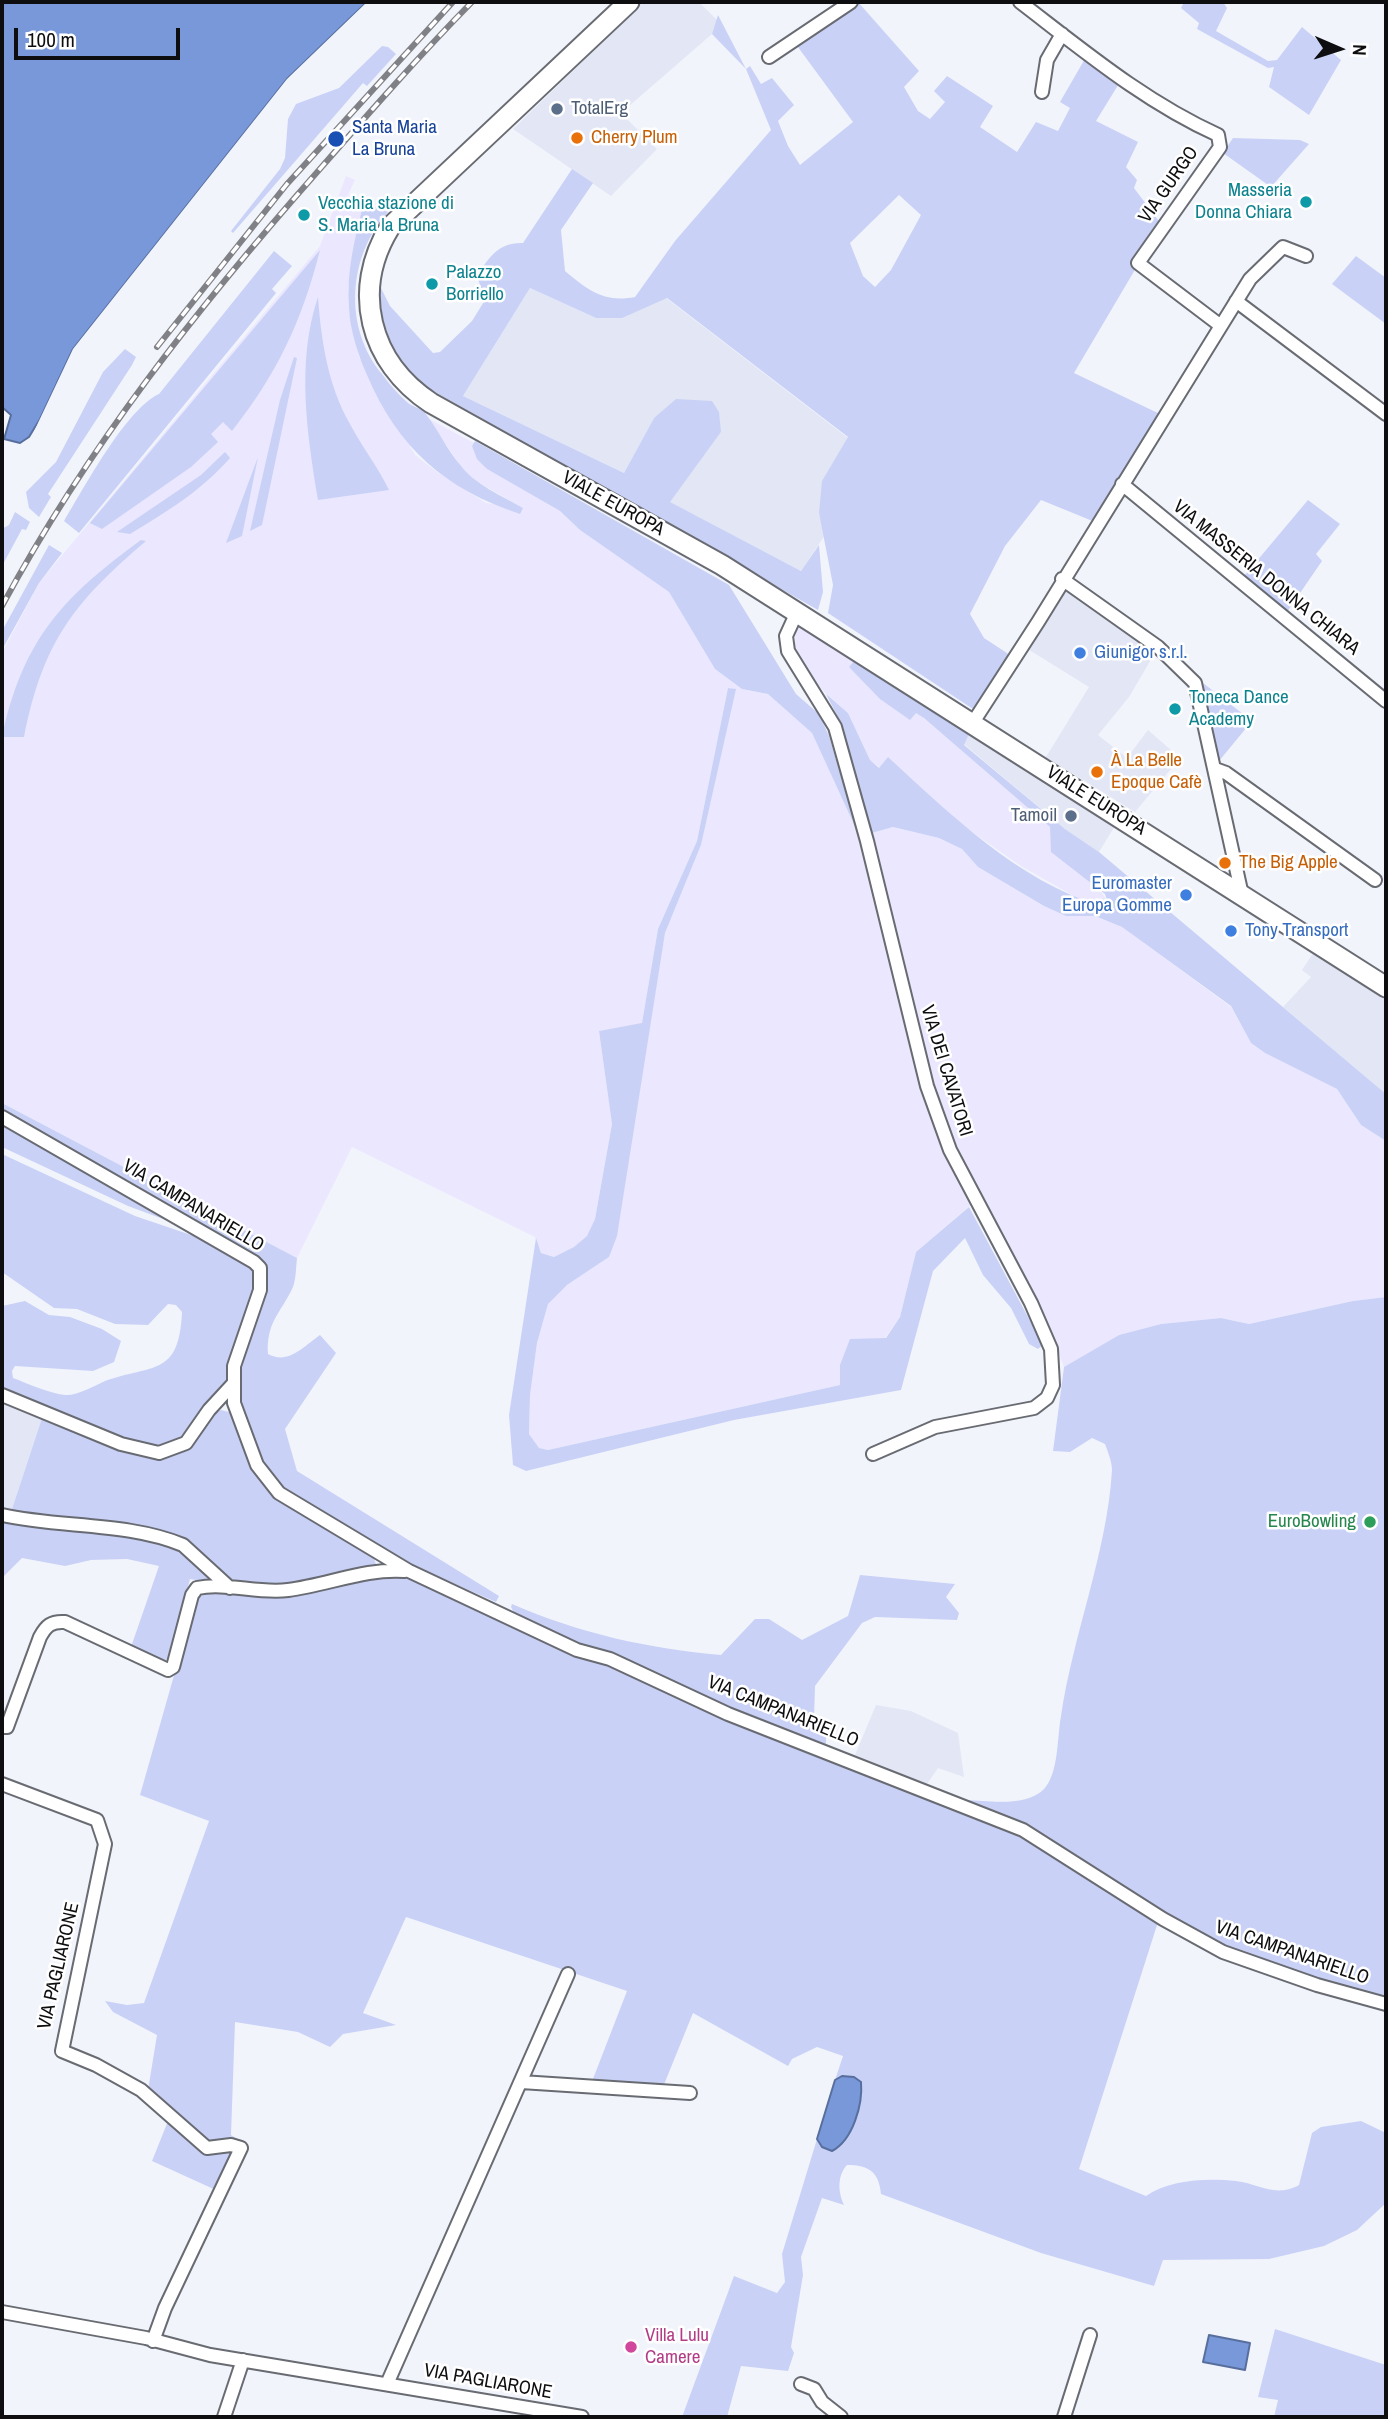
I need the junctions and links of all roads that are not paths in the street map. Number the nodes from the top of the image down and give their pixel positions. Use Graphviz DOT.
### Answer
graph roads {
  1 [pos="629,2"];
  2 [pos="851,2"];
  3 [pos="1020,2"];
  4 [pos="1062,34"];
  5 [pos="769,57"];
  6 [pos="1042,92"];
  7 [pos="1306,256"];
  8 [pos="1236,301"];
  9 [pos="1221,326"];
  10 [pos="1386,414"];
  11 [pos="1122,484"];
  12 [pos="1062,579"];
  13 [pos="797,612"];
  14 [pos="1386,701"];
  15 [pos="972,723"];
  16 [pos="1215,769"];
  17 [pos="1375,880"];
  18 [pos="1242,895"];
  19 [pos="1386,987"];
  20 [pos="2,1117"];
  21 [pos="233,1384"];
  22 [pos="2,1395"];
  23 [pos="873,1454"];
  24 [pos="2,1515"];
  25 [pos="409,1571"];
  26 [pos="230,1588"];
  27 [pos="2,1727"];
  28 [pos="2,1784"];
  29 [pos="568,1974"];
  30 [pos="1386,2004"];
  31 [pos="521,2082"];
  32 [pos="690,2092"];
  33 [pos="2,2312"];
  34 [pos="1090,2335"];
  35 [pos="153,2341"];
  36 [pos="243,2360"];
  37 [pos="387,2384"];
  38 [pos="801,2385"];
  39 [pos="224,2417"];
  40 [pos="582,2417"];
  41 [pos="841,2417"];
  42 [pos="1064,2417"];
  1 -- 13 [label="street, VIALE EUROPA"];
  2 -- 5 [label="street"];
  3 -- 4 [label="street, VIA GURGO"];
  4 -- 6 [label="street"];
  4 -- 9 [label="street, VIA GURGO"];
  7 -- 8 [label="street"];
  8 -- 9 [label="street"];
  8 -- 10 [label="street"];
  9 -- 11 [label="street"];
  11 -- 12 [label="street"];
  11 -- 14 [label="street, VIA MASSERIA DONNA CHIARA"];
  12 -- 15 [label="street"];
  12 -- 16 [label="street"];
  13 -- 15 [label="street, VIALE EUROPA"];
  13 -- 23 [label="street, VIA DEI CAVATORI"];
  15 -- 18 [label="street, VIALE EUROPA"];
  16 -- 17 [label="street"];
  16 -- 18 [label="street"];
  18 -- 19 [label="street, VIALE EUROPA"];
  20 -- 21 [label="street, VIA CAMPANARIELLO"];
  21 -- 22 [label="street"];
  21 -- 25 [label="street, VIA CAMPANARIELLO"];
  24 -- 26 [label="street"];
  25 -- 26 [label="street"];
  25 -- 30 [label="street, VIA CAMPANARIELLO"];
  26 -- 27 [label="street"];
  28 -- 35 [label="street, VIA PAGLIARONE"];
  29 -- 31 [label="street, VIA PAGLIARONE"];
  31 -- 32 [label="street"];
  31 -- 37 [label="street, VIA PAGLIARONE"];
  33 -- 35 [label="street, VIA PAGLIARONE"];
  34 -- 42 [label="street"];
  35 -- 36 [label="street, VIA PAGLIARONE"];
  36 -- 37 [label="street, VIA PAGLIARONE"];
  36 -- 39 [label="street"];
  37 -- 40 [label="street, VIA PAGLIARONE"];
  38 -- 41 [label="street"];
}
